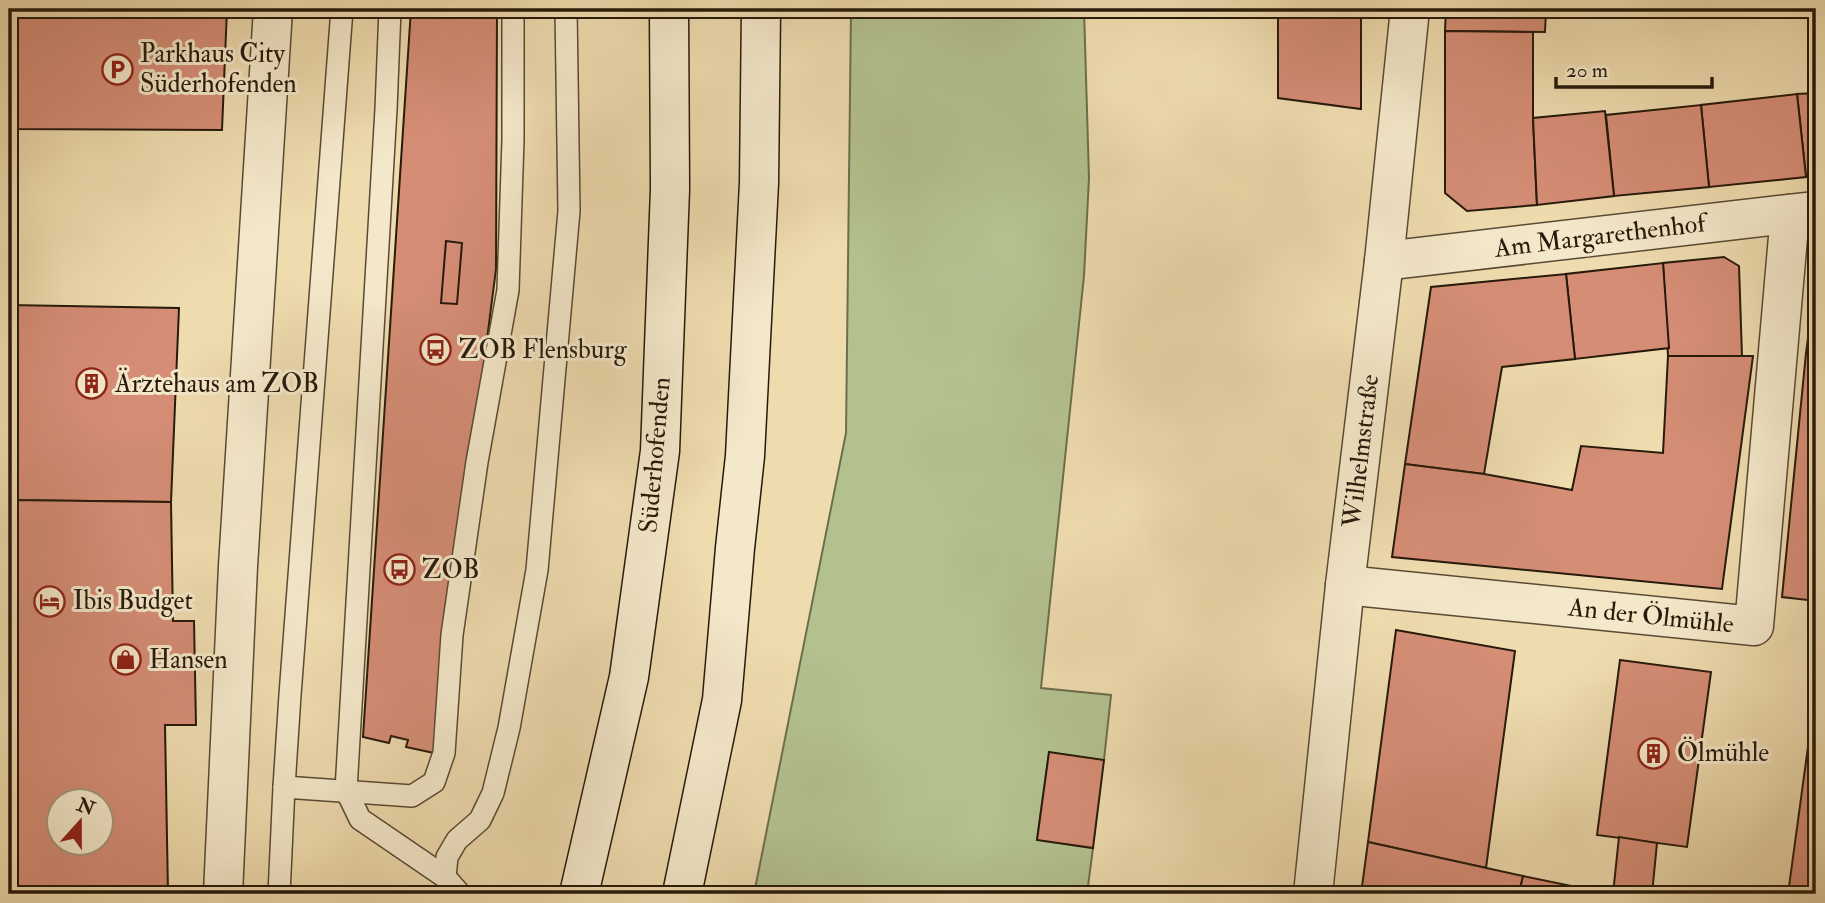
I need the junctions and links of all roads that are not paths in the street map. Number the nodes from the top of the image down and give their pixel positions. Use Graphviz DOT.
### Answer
graph roads {
  1 [pos="273,9"];
  2 [pos="342,9"];
  3 [pos="390,9"];
  4 [pos="513,9"];
  5 [pos="566,9"];
  6 [pos="669,9"];
  7 [pos="761,9"];
  8 [pos="1410,9"];
  9 [pos="1803,213"];
  10 [pos="1384,261"];
  11 [pos="1345,585"];
  12 [pos="284,787"];
  13 [pos="346,790"];
  14 [pos="445,877"];
  15 [pos="223,894"];
  16 [pos="279,894"];
  17 [pos="460,894"];
  18 [pos="579,894"];
  19 [pos="682,894"];
  20 [pos="1313,894"];
  1 -- 15 [label="street"];
  2 -- 12 [label="lane"];
  3 -- 13 [label="lane"];
  4 -- 13 [label="lane"];
  5 -- 14 [label="lane"];
  6 -- 18 [label="street, Süderhofenden"];
  7 -- 19 [label="street"];
  8 -- 10 [label="street, Wilhelmstraße"];
  9 -- 10 [label="street, Am Margarethenhof"];
  9 -- 11 [label="street, An der Ölmühle"];
  10 -- 11 [label="street, Wilhelmstraße"];
  11 -- 20 [label="street, Wilhelmstraße"];
  12 -- 13 [label="lane"];
  12 -- 16 [label="lane"];
  13 -- 14 [label="lane"];
  14 -- 17 [label="lane"];
}
